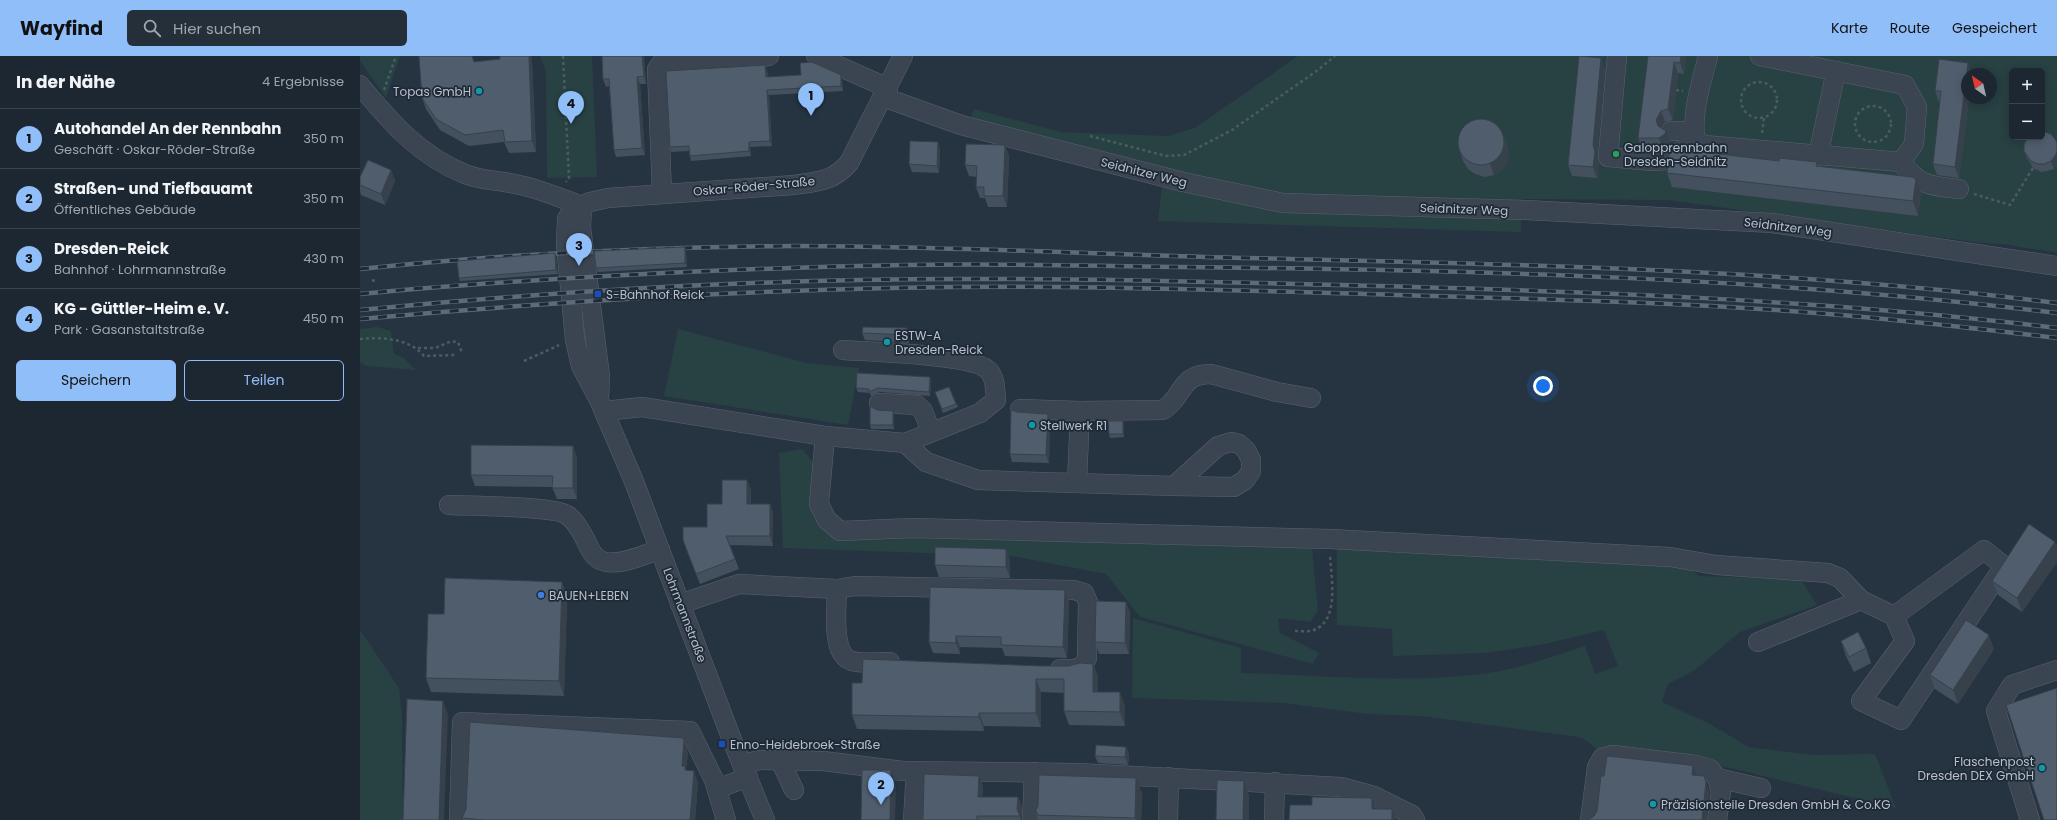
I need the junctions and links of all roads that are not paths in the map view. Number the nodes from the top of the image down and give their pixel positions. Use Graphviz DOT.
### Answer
graph roads {
  1 [pos="769,56"];
  2 [pos="816,56"];
  3 [pos="903,56"];
  4 [pos="1617,56"];
  5 [pos="1708,56"];
  6 [pos="1760,56"];
  7 [pos="1836,71"];
  8 [pos="360,85"];
  9 [pos="885,92"];
  10 [pos="1671,131"];
  11 [pos="1695,136"];
  12 [pos="1818,156"];
  13 [pos="1901,162"];
  14 [pos="1959,189"];
  15 [pos="662,194"];
  16 [pos="582,206"];
  17 [pos="2057,266"];
  18 [pos="843,350"];
  19 [pos="1311,398"];
  20 [pos="878,403"];
  21 [pos="601,405"];
  22 [pos="1020,409"];
  23 [pos="1080,411"];
  24 [pos="931,432"];
  25 [pos="825,436"];
  26 [pos="905,443"];
  27 [pos="1077,483"];
  28 [pos="1174,486"];
  29 [pos="449,505"];
  30 [pos="660,549"];
  31 [pos="837,589"];
  32 [pos="1861,600"];
  33 [pos="680,604"];
  34 [pos="1894,616"];
  35 [pos="1758,642"];
  36 [pos="911,662"];
  37 [pos="1042,669"];
  38 [pos="2057,670"];
  39 [pos="780,760"];
  40 [pos="745,771"];
  41 [pos="916,771"];
  42 [pos="1034,772"];
  43 [pos="1169,777"];
  44 [pos="1717,778"];
  45 [pos="1275,782"];
  46 [pos="1761,788"];
  47 [pos="716,790"];
  48 [pos="794,790"];
  49 [pos="459,820"];
  50 [pos="726,820"];
  51 [pos="765,820"];
  52 [pos="913,820"];
  53 [pos="1032,820"];
  54 [pos="1168,820"];
  55 [pos="1274,820"];
  56 [pos="1415,820"];
  57 [pos="1590,820"];
  58 [pos="1717,820"];
  59 [pos="2030,820"];
  1 -- 15 [label="street"];
  2 -- 9 [label="street, Seidnitzer Weg"];
  3 -- 9 [label="street, Oskar-Röder-Straße"];
  4 -- 11 [label="street"];
  5 -- 11 [label="street"];
  6 -- 7 [label="street"];
  7 -- 12 [label="street"];
  7 -- 13 [label="street"];
  8 -- 16 [label="street"];
  9 -- 15 [label="street, Oskar-Röder-Straße"];
  9 -- 17 [label="street, Seidnitzer Weg"];
  10 -- 11 [label="street"];
  11 -- 12 [label="street"];
  12 -- 13 [label="street"];
  13 -- 14 [label="street"];
  15 -- 16 [label="street, Oskar-Röder-Straße"];
  16 -- 21 [label="street, Lohrmannstraße"];
  18 -- 24 [label="street"];
  19 -- 23 [label="street"];
  20 -- 24 [label="street"];
  21 -- 25 [label="street"];
  21 -- 30 [label="street, Lohrmannstraße"];
  22 -- 23 [label="street"];
  23 -- 27 [label="street"];
  24 -- 26 [label="street"];
  25 -- 26 [label="street"];
  25 -- 32 [label="street"];
  26 -- 27 [label="street"];
  27 -- 28 [label="street"];
  29 -- 30 [label="street"];
  30 -- 33 [label="street, Lohrmannstraße"];
  31 -- 33 [label="street"];
  31 -- 36 [label="street"];
  31 -- 37 [label="street"];
  32 -- 34 [label="street"];
  32 -- 35 [label="street"];
  33 -- 40 [label="street, Lohrmannstraße"];
  34 -- 34 [label="street"];
  38 -- 59 [label="street"];
  39 -- 40 [label="street"];
  39 -- 41 [label="street"];
  39 -- 48 [label="street"];
  40 -- 47 [label="street"];
  40 -- 51 [label="street, Lohrmannstraße"];
  41 -- 42 [label="street"];
  41 -- 52 [label="street"];
  42 -- 43 [label="street"];
  42 -- 53 [label="street"];
  43 -- 45 [label="street"];
  43 -- 54 [label="street"];
  44 -- 46 [label="street"];
  44 -- 57 [label="street"];
  44 -- 58 [label="street"];
  45 -- 55 [label="street"];
  45 -- 56 [label="street"];
  47 -- 49 [label="street"];
  47 -- 50 [label="street"];
}
